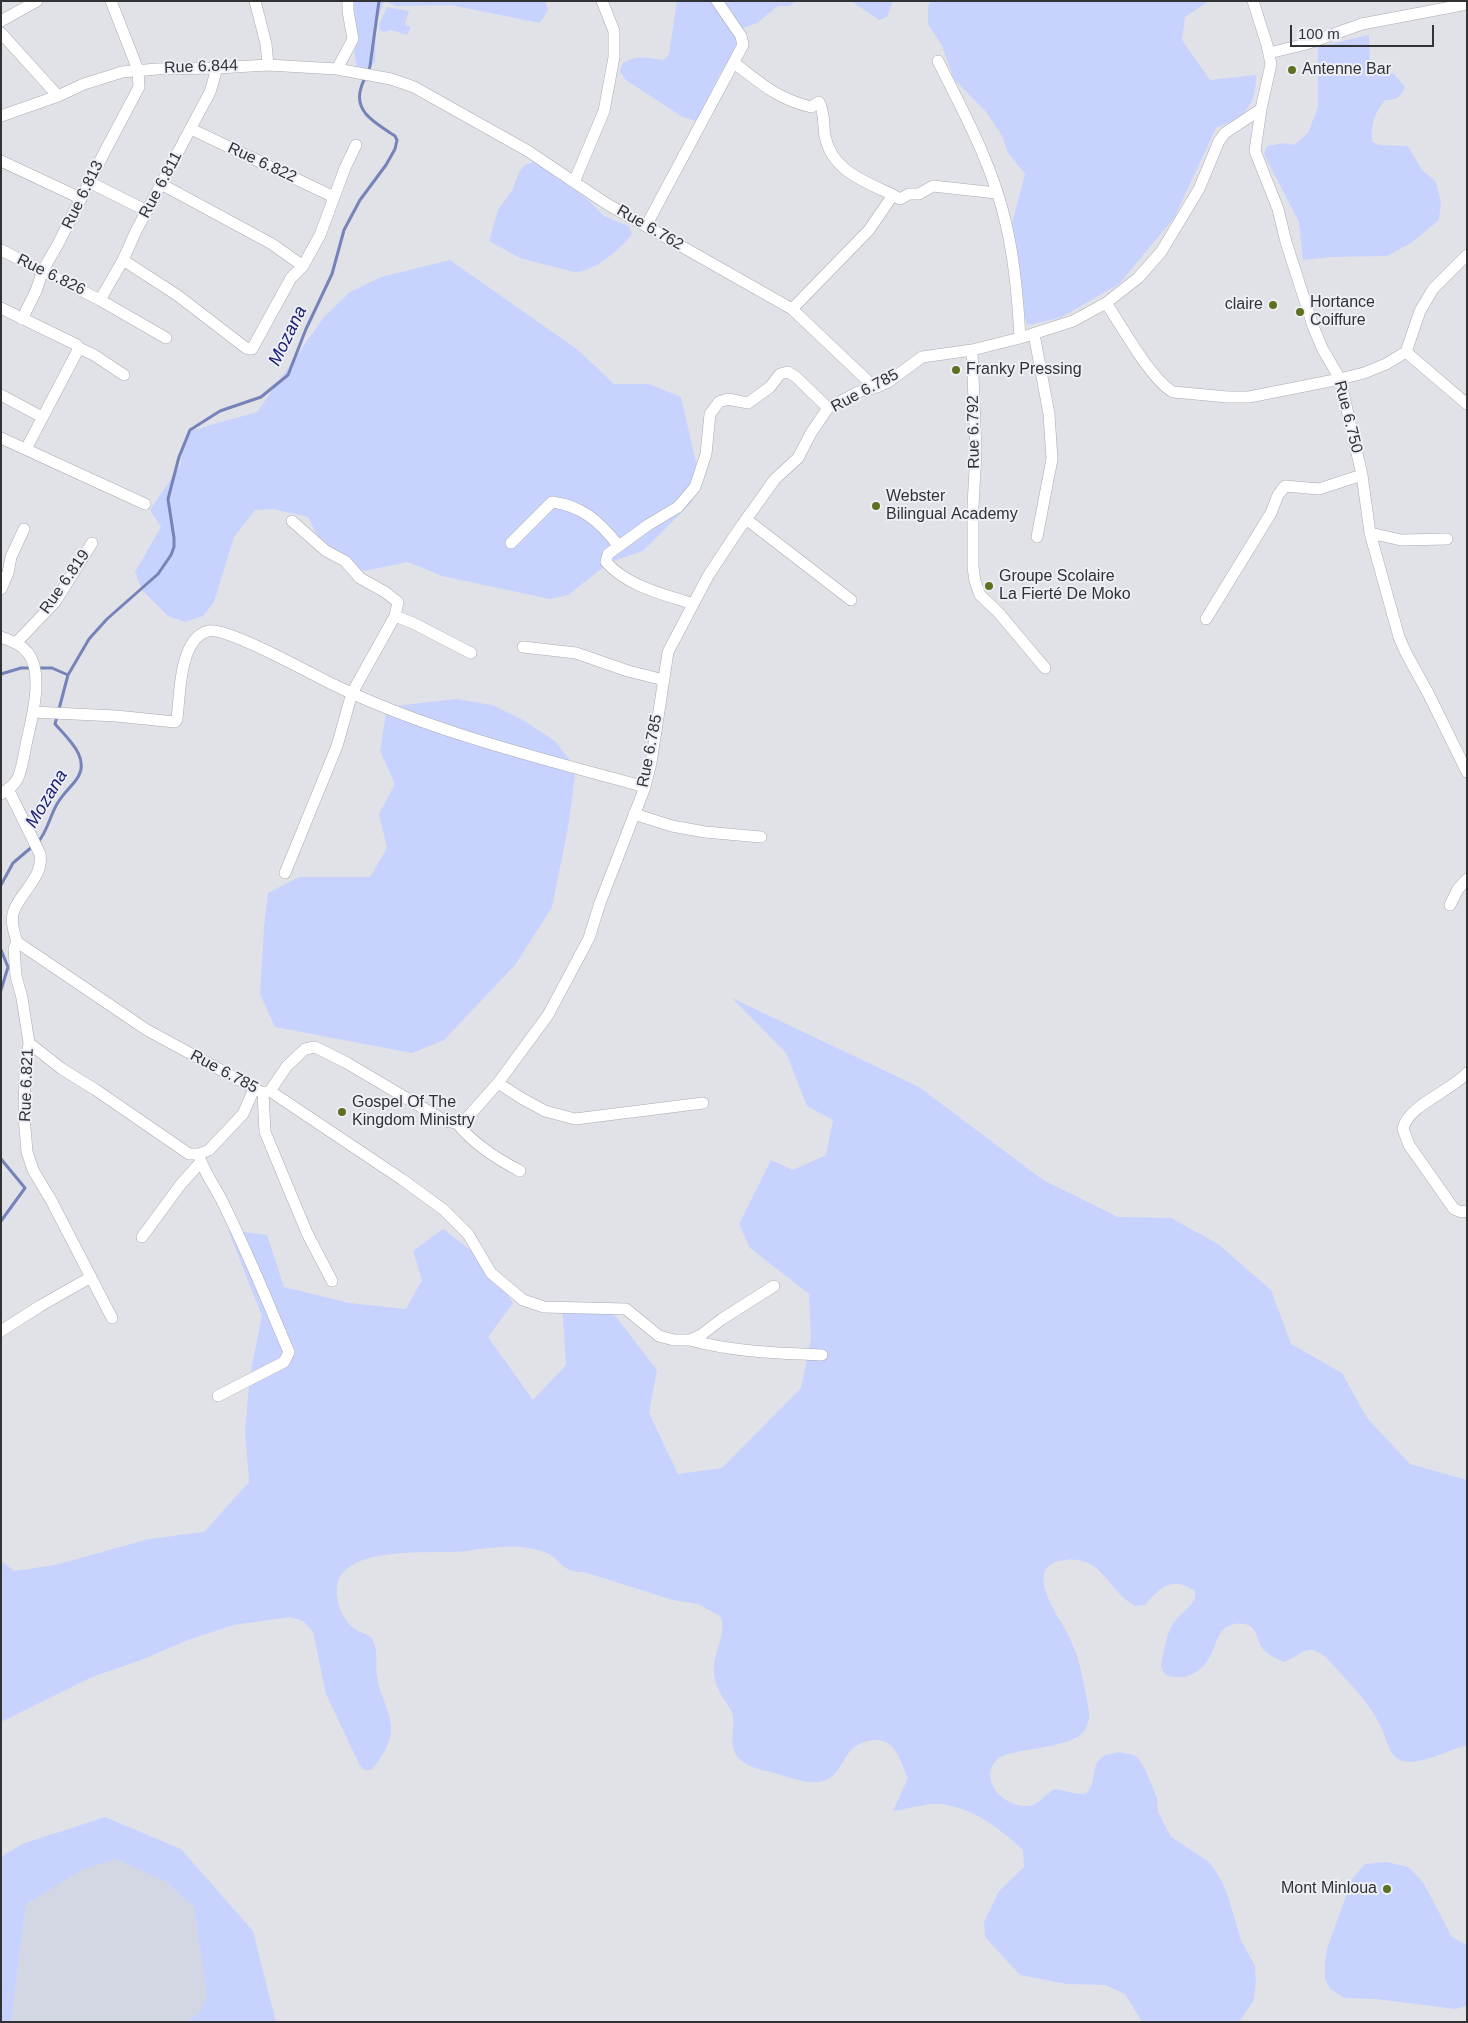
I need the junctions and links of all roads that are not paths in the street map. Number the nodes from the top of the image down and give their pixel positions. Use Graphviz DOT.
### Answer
graph roads {
  1 [pos="37,1"];
  2 [pos="111,1"];
  3 [pos="255,1"];
  4 [pos="348,1"];
  5 [pos="602,1"];
  6 [pos="717,1"];
  7 [pos="1253,1"];
  8 [pos="1467,4"];
  9 [pos="1,21"];
  10 [pos="1,33"];
  11 [pos="1269,53"];
  12 [pos="938,61"];
  13 [pos="734,63"];
  14 [pos="268,65"];
  15 [pos="217,68"];
  16 [pos="337,69"];
  17 [pos="138,70"];
  18 [pos="58,96"];
  19 [pos="1260,109"];
  20 [pos="1,116"];
  21 [pos="191,129"];
  22 [pos="356,145"];
  23 [pos="1,160"];
  24 [pos="89,182"];
  25 [pos="574,182"];
  26 [pos="161,184"];
  27 [pos="996,193"];
  28 [pos="893,195"];
  29 [pos="334,197"];
  30 [pos="80,198"];
  31 [pos="147,212"];
  32 [pos="646,226"];
  33 [pos="1,250"];
  34 [pos="1467,255"];
  35 [pos="123,260"];
  36 [pos="303,266"];
  37 [pos="43,270"];
  38 [pos="100,300"];
  39 [pos="1106,303"];
  40 [pos="1,308"];
  41 [pos="792,309"];
  42 [pos="22,319"];
  43 [pos="1034,334"];
  44 [pos="166,338"];
  45 [pos="1020,338"];
  46 [pos="79,348"];
  47 [pos="972,350"];
  48 [pos="1406,352"];
  49 [pos="124,375"];
  50 [pos="1340,379"];
  51 [pos="877,387"];
  52 [pos="1,395"];
  53 [pos="1467,404"];
  54 [pos="828,408"];
  55 [pos="42,416"];
  56 [pos="1,438"];
  57 [pos="26,449"];
  58 [pos="1362,475"];
  59 [pos="145,504"];
  60 [pos="746,519"];
  61 [pos="292,521"];
  62 [pos="24,529"];
  63 [pos="1370,533"];
  64 [pos="1037,537"];
  65 [pos="1446,539"];
  66 [pos="92,543"];
  67 [pos="511,543"];
  68 [pos="618,545"];
  69 [pos="1,589"];
  70 [pos="852,600"];
  71 [pos="692,604"];
  72 [pos="395,616"];
  73 [pos="1206,619"];
  74 [pos="1,637"];
  75 [pos="16,643"];
  76 [pos="523,647"];
  77 [pos="471,653"];
  78 [pos="1045,668"];
  79 [pos="664,680"];
  80 [pos="352,693"];
  81 [pos="33,712"];
  82 [pos="1467,772"];
  83 [pos="645,787"];
  84 [pos="5,792"];
  85 [pos="634,814"];
  86 [pos="761,837"];
  87 [pos="286,873"];
  88 [pos="1467,879"];
  89 [pos="1450,905"];
  90 [pos="17,942"];
  91 [pos="29,1043"];
  92 [pos="1467,1073"];
  93 [pos="498,1083"];
  94 [pos="262,1091"];
  95 [pos="703,1103"];
  96 [pos="457,1122"];
  97 [pos="200,1158"];
  98 [pos="520,1171"];
  99 [pos="1467,1211"];
  100 [pos="142,1237"];
  101 [pos="92,1278"];
  102 [pos="332,1281"];
  103 [pos="774,1286"];
  104 [pos="112,1318"];
  105 [pos="1,1331"];
  106 [pos="690,1340"];
  107 [pos="822,1355"];
  108 [pos="218,1396"];
  1 -- 9 [label="street"];
  2 -- 17 [label="street"];
  3 -- 14 [label="street"];
  4 -- 16 [label="street"];
  5 -- 25 [label="street"];
  6 -- 13 [label="street"];
  7 -- 11 [label="street, Rue 6.750"];
  8 -- 11 [label="street"];
  10 -- 18 [label="street"];
  11 -- 19 [label="street, Rue 6.750"];
  12 -- 27 [label="street"];
  13 -- 28 [label="street"];
  13 -- 32 [label="street"];
  14 -- 15 [label="street, Rue 6.844"];
  14 -- 16 [label="street, Rue 6.844"];
  15 -- 17 [label="street, Rue 6.844"];
  15 -- 21 [label="street, Rue 6.811"];
  16 -- 25 [label="street, Rue 6.762"];
  17 -- 18 [label="street, Rue 6.844"];
  17 -- 24 [label="street, Rue 6.813"];
  18 -- 20 [label="street, Rue 6.844"];
  19 -- 39 [label="street, Rue 6.785"];
  19 -- 50 [label="street, Rue 6.750"];
  21 -- 26 [label="street, Rue 6.811"];
  21 -- 29 [label="street, Rue 6.822"];
  22 -- 29 [label="street"];
  23 -- 30 [label="street"];
  24 -- 30 [label="street, Rue 6.813"];
  24 -- 31 [label="street"];
  25 -- 32 [label="street, Rue 6.762"];
  26 -- 31 [label="street, Rue 6.811"];
  26 -- 36 [label="street"];
  27 -- 28 [label="street"];
  27 -- 45 [label="street"];
  28 -- 41 [label="street"];
  29 -- 36 [label="street"];
  30 -- 37 [label="street, Rue 6.813"];
  31 -- 35 [label="street, Rue 6.811"];
  32 -- 41 [label="street, Rue 6.762"];
  33 -- 37 [label="street, Rue 6.826"];
  34 -- 48 [label="street"];
  35 -- 36 [label="street"];
  35 -- 38 [label="street, Rue 6.811"];
  37 -- 38 [label="street, Rue 6.826"];
  37 -- 42 [label="street, Rue 6.813"];
  38 -- 44 [label="street, Rue 6.826"];
  39 -- 43 [label="street, Rue 6.785"];
  39 -- 50 [label="street"];
  40 -- 42 [label="street"];
  41 -- 51 [label="street, Rue 6.762"];
  42 -- 46 [label="street"];
  43 -- 45 [label="street, Rue 6.785"];
  43 -- 64 [label="street"];
  45 -- 47 [label="street, Rue 6.785"];
  46 -- 49 [label="street"];
  46 -- 55 [label="street"];
  47 -- 51 [label="street, Rue 6.785"];
  47 -- 78 [label="street, Rue 6.792"];
  48 -- 50 [label="street"];
  48 -- 53 [label="street"];
  50 -- 58 [label="street, Rue 6.750"];
  51 -- 54 [label="street, Rue 6.785"];
  52 -- 55 [label="street"];
  54 -- 60 [label="street, Rue 6.785"];
  54 -- 68 [label="street"];
  55 -- 57 [label="street"];
  56 -- 57 [label="street"];
  57 -- 59 [label="street"];
  58 -- 63 [label="street, Rue 6.750"];
  58 -- 73 [label="street"];
  60 -- 70 [label="street"];
  60 -- 71 [label="street, Rue 6.785"];
  61 -- 72 [label="street"];
  62 -- 69 [label="street"];
  63 -- 65 [label="street"];
  63 -- 82 [label="street, Rue 6.750"];
  66 -- 75 [label="street, Rue 6.819"];
  67 -- 68 [label="street"];
  68 -- 71 [label="street"];
  71 -- 79 [label="street, Rue 6.785"];
  72 -- 77 [label="street"];
  72 -- 80 [label="street"];
  74 -- 75 [label="street"];
  75 -- 81 [label="street"];
  76 -- 79 [label="street"];
  79 -- 83 [label="street, Rue 6.785"];
  80 -- 81 [label="street"];
  80 -- 83 [label="street"];
  80 -- 87 [label="street"];
  81 -- 84 [label="street"];
  83 -- 85 [label="street, Rue 6.785"];
  84 -- 90 [label="street, Rue 6.821"];
  85 -- 86 [label="street"];
  85 -- 93 [label="street, Rue 6.785"];
  88 -- 89 [label="street"];
  90 -- 91 [label="street, Rue 6.821"];
  90 -- 94 [label="street, Rue 6.785"];
  91 -- 97 [label="street"];
  91 -- 101 [label="street, Rue 6.821"];
  92 -- 99 [label="street"];
  93 -- 95 [label="street"];
  93 -- 96 [label="street, Rue 6.785"];
  94 -- 96 [label="street, Rue 6.785"];
  94 -- 97 [label="street"];
  94 -- 102 [label="street"];
  94 -- 106 [label="street"];
  96 -- 98 [label="street"];
  97 -- 100 [label="street"];
  97 -- 108 [label="street"];
  101 -- 104 [label="street, Rue 6.821"];
  101 -- 105 [label="street"];
  103 -- 106 [label="street"];
  106 -- 107 [label="street"];
}
